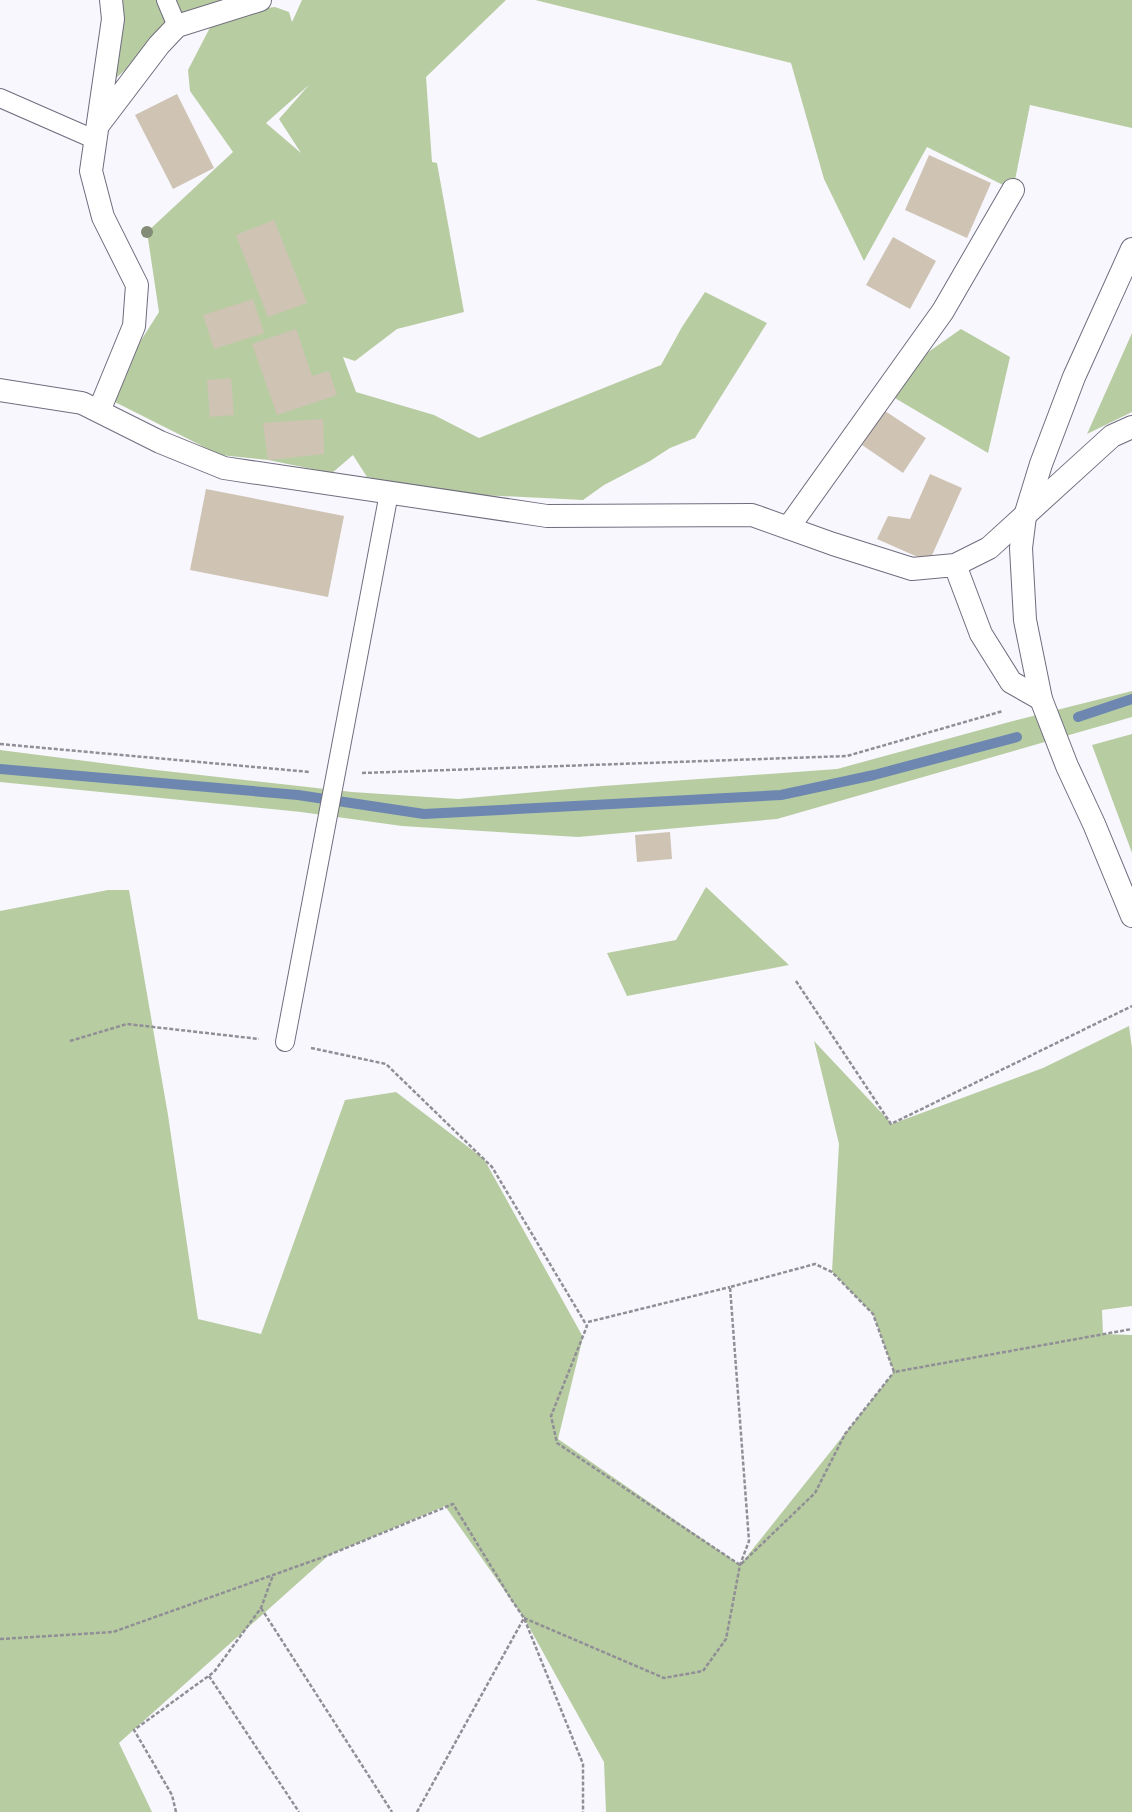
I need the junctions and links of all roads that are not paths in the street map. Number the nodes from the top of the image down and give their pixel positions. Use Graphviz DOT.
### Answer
graph roads {
  1 [pos="111,0"];
  2 [pos="166,0"];
  3 [pos="260,0"];
  4 [pos="177,26"];
  5 [pos="0,98"];
  6 [pos="97,133"];
  7 [pos="1013,190"];
  8 [pos="1132,249"];
  9 [pos="0,390"];
  10 [pos="99,411"];
  11 [pos="1132,427"];
  12 [pos="389,493"];
  13 [pos="1025,516"];
  14 [pos="788,528"];
  15 [pos="955,564"];
  16 [pos="1041,699"];
  17 [pos="1132,916"];
  18 [pos="285,1042"];
  1 -- 6 [label="street"];
  2 -- 4 [label="lane"];
  3 -- 4 [label="street"];
  4 -- 6 [label="street"];
  5 -- 6 [label="lane"];
  6 -- 10 [label="street"];
  7 -- 14 [label="street"];
  8 -- 13 [label="street"];
  9 -- 10 [label="street"];
  10 -- 12 [label="street"];
  11 -- 13 [label="street"];
  12 -- 14 [label="street"];
  12 -- 18 [label="lane"];
  13 -- 15 [label="street"];
  13 -- 16 [label="street"];
  14 -- 15 [label="street"];
  15 -- 16 [label="street"];
  16 -- 17 [label="street"];
}
